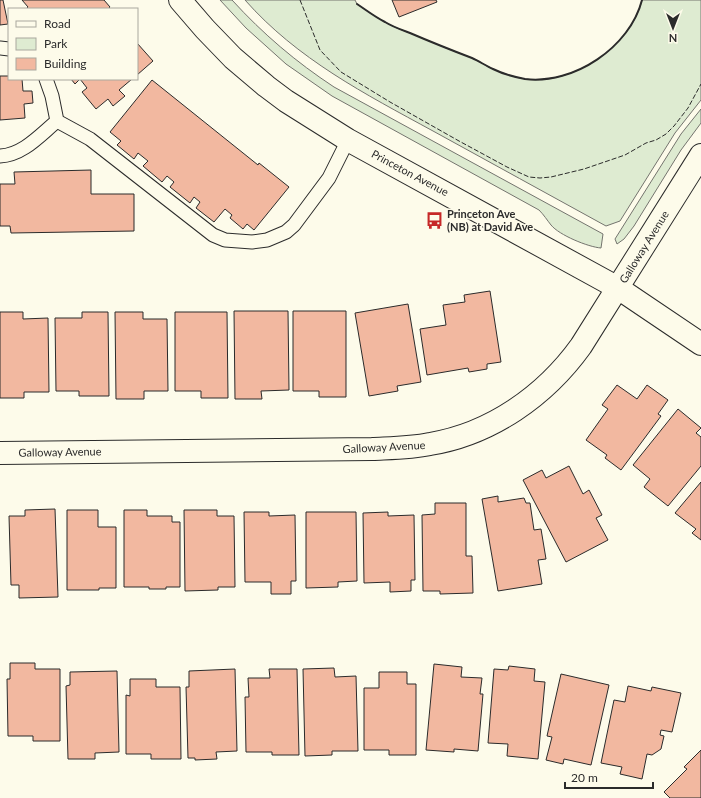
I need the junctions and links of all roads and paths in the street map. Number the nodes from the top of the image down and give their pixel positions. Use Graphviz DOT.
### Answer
graph roads {
  1 [pos="180,0"];
  2 [pos="46,80"];
  3 [pos="57,121"];
  4 [pos="348,140"];
  5 [pos="701,155"];
  6 [pos="0,156"];
  7 [pos="618,288"];
  8 [pos="701,344"];
  9 [pos="0,453"];
  1 -- 4 [label="street, Princeton Avenue"];
  2 -- 3 [label="lane"];
  3 -- 4 [label="lane"];
  3 -- 6 [label="lane"];
  4 -- 7 [label="street, Princeton Avenue"];
  5 -- 7 [label="street, Galloway Avenue"];
  7 -- 8 [label="street, Princeton Avenue"];
  7 -- 9 [label="street, Galloway Avenue"];
}
